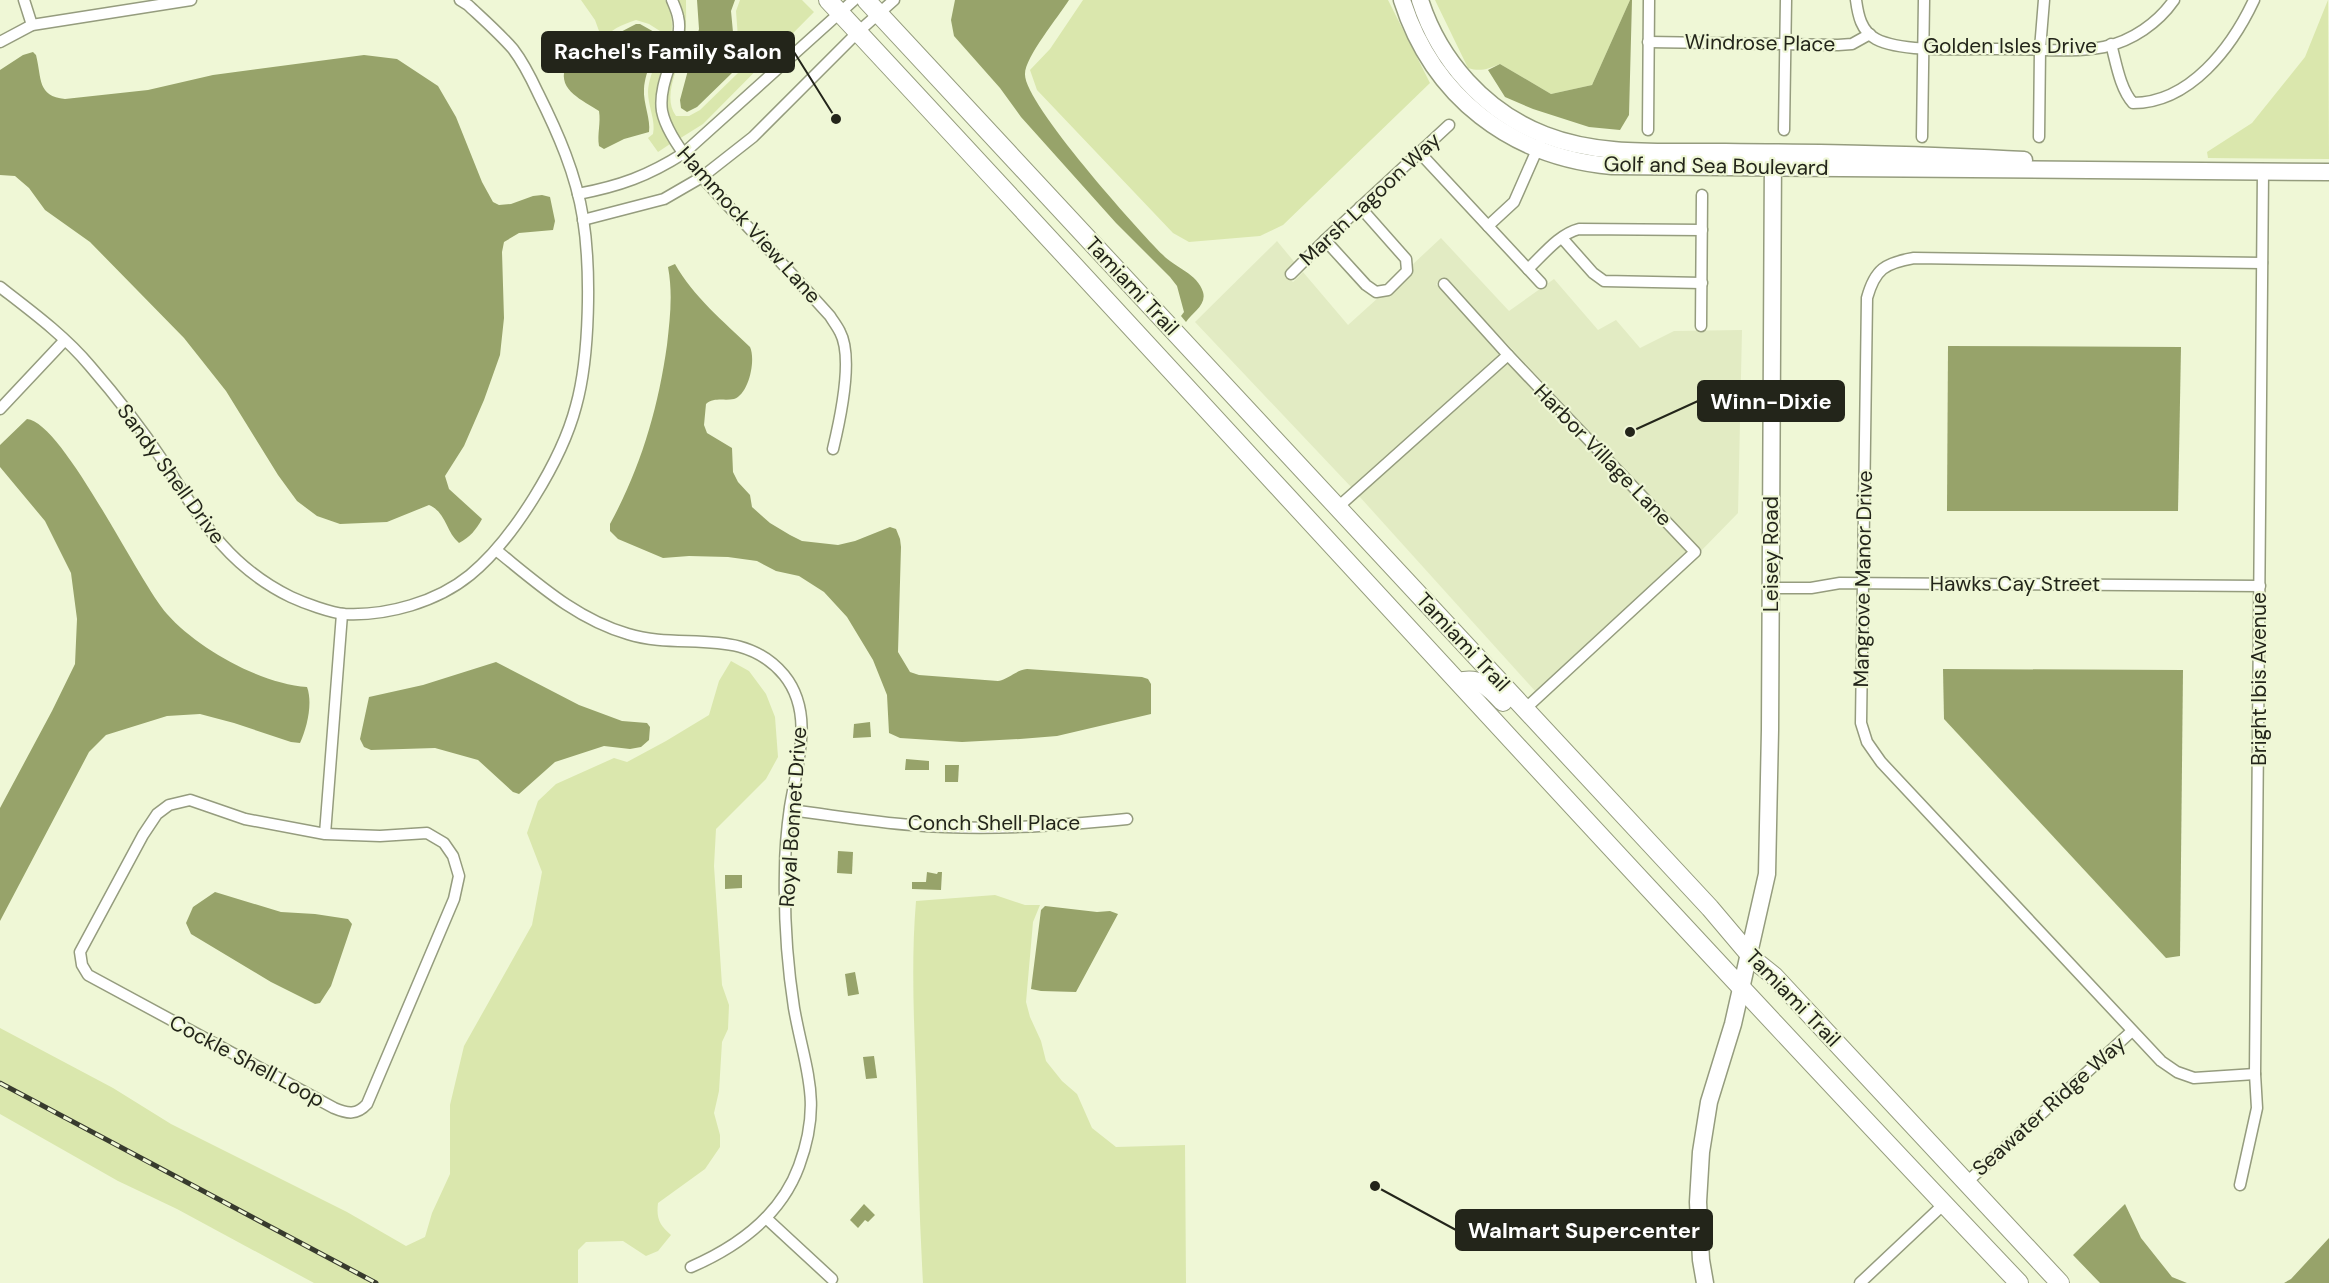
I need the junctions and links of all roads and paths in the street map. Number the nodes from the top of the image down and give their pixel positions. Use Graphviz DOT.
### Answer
graph roads {
  1 [pos="24,0"];
  2 [pos="191,0"];
  3 [pos="460,0"];
  4 [pos="672,0"];
  5 [pos="854,0"];
  6 [pos="894,0"];
  7 [pos="1402,0"];
  8 [pos="1420,0"];
  9 [pos="1649,0"];
  10 [pos="1786,0"];
  11 [pos="1856,0"];
  12 [pos="1924,0"];
  13 [pos="2044,0"];
  14 [pos="2174,0"];
  15 [pos="2254,0"];
  16 [pos="834,6"];
  17 [pos="873,7"];
  18 [pos="32,25"];
  19 [pos="858,32"];
  20 [pos="1870,34"];
  21 [pos="0,42"];
  22 [pos="1648,42"];
  23 [pos="1785,44"];
  24 [pos="2111,44"];
  25 [pos="1923,47"];
  26 [pos="2040,49"];
  27 [pos="1449,125"];
  28 [pos="1648,130"];
  29 [pos="1784,130"];
  30 [pos="1922,137"];
  31 [pos="2039,137"];
  32 [pos="1540,142"];
  33 [pos="1419,152"];
  34 [pos="684,153"];
  35 [pos="1773,160"];
  36 [pos="2263,171"];
  37 [pos="2329,172"];
  38 [pos="702,177"];
  39 [pos="578,194"];
  40 [pos="1702,195"];
  41 [pos="1360,207"];
  42 [pos="584,220"];
  43 [pos="1488,226"];
  44 [pos="1702,230"];
  45 [pos="1562,238"];
  46 [pos="1325,240"];
  47 [pos="2262,263"];
  48 [pos="1528,269"];
  49 [pos="1291,274"];
  50 [pos="1087,279"];
  51 [pos="1541,283"];
  52 [pos="1702,283"];
  53 [pos="1443,284"];
  54 [pos="0,287"];
  55 [pos="1141,295"];
  56 [pos="1701,326"];
  57 [pos="64,341"];
  58 [pos="1508,355"];
  59 [pos="0,409"];
  60 [pos="833,449"];
  61 [pos="1288,496"];
  62 [pos="1338,507"];
  63 [pos="496,550"];
  64 [pos="1864,583"];
  65 [pos="2260,586"];
  66 [pos="1771,588"];
  67 [pos="342,614"];
  68 [pos="1459,682"];
  69 [pos="1525,709"];
  70 [pos="1559,746"];
  71 [pos="790,810"];
  72 [pos="1127,819"];
  73 [pos="325,834"];
  74 [pos="1748,952"];
  75 [pos="1740,989"];
  76 [pos="2132,1031"];
  77 [pos="2256,1074"];
  78 [pos="1967,1182"];
  79 [pos="2240,1185"];
  80 [pos="1944,1204"];
  81 [pos="766,1218"];
  82 [pos="691,1267"];
  83 [pos="832,1279"];
  84 [pos="1705,1283"];
  85 [pos="1860,1283"];
  86 [pos="2019,1283"];
  87 [pos="2060,1283"];
  1 -- 18 [label="street"];
  2 -- 18 [label="street"];
  3 -- 39 [label="street, Sandy Shell Drive"];
  4 -- 34 [label="street, Hammock View Lane"];
  5 -- 16 [label="street"];
  6 -- 17 [label="street"];
  7 -- 32 [label="street, Golf and Sea Boulevard"];
  8 -- 32 [label="street, Golf and Sea Boulevard"];
  9 -- 22 [label="street"];
  10 -- 23 [label="street"];
  11 -- 20 [label="street"];
  12 -- 25 [label="street"];
  13 -- 26 [label="street"];
  14 -- 24 [label="street, Golden Isles Drive"];
  15 -- 24 [label="street"];
  16 -- 19 [label="main road, Tamiami Trail"];
  16 -- 34 [label="street"];
  17 -- 19 [label="street"];
  17 -- 55 [label="main road, Tamiami Trail"];
  18 -- 21 [label="street"];
  19 -- 38 [label="street"];
  19 -- 50 [label="main road, Tamiami Trail"];
  20 -- 23 [label="street, Windrose Place"];
  20 -- 25 [label="street, Golden Isles Drive"];
  22 -- 23 [label="street, Windrose Place"];
  22 -- 28 [label="street"];
  23 -- 29 [label="street"];
  24 -- 26 [label="street, Golden Isles Drive"];
  25 -- 26 [label="street, Golden Isles Drive"];
  25 -- 30 [label="street"];
  26 -- 31 [label="street"];
  27 -- 33 [label="street, Marsh Lagoon Way"];
  32 -- 35 [label="street, Golf and Sea Boulevard"];
  32 -- 43 [label="street"];
  33 -- 41 [label="street, Marsh Lagoon Way"];
  33 -- 43 [label="street"];
  34 -- 38 [label="street, Hammock View Lane"];
  34 -- 39 [label="street"];
  35 -- 36 [label="street, Golf and Sea Boulevard"];
  35 -- 66 [label="street, Leisey Road"];
  36 -- 37 [label="street, Golf and Sea Boulevard"];
  36 -- 47 [label="street, Bright Ibis Avenue"];
  38 -- 42 [label="street"];
  38 -- 60 [label="street, Hammock View Lane"];
  39 -- 42 [label="street, Sandy Shell Drive"];
  40 -- 44 [label="street"];
  41 -- 46 [label="street, Marsh Lagoon Way"];
  41 -- 46 [label="street"];
  42 -- 63 [label="street, Sandy Shell Drive"];
  43 -- 48 [label="street"];
  44 -- 45 [label="street"];
  44 -- 52 [label="street"];
  45 -- 48 [label="street"];
  45 -- 52 [label="street"];
  46 -- 49 [label="street, Marsh Lagoon Way"];
  47 -- 64 [label="street, Mangrove Manor Drive"];
  47 -- 65 [label="street, Bright Ibis Avenue"];
  48 -- 51 [label="street"];
  50 -- 55 [label="main road"];
  50 -- 61 [label="main road, Tamiami Trail"];
  52 -- 56 [label="street"];
  53 -- 58 [label="street"];
  54 -- 57 [label="street, Sandy Shell Drive"];
  55 -- 62 [label="main road, Tamiami Trail"];
  57 -- 59 [label="street"];
  57 -- 67 [label="street, Sandy Shell Drive"];
  58 -- 62 [label="street"];
  58 -- 69 [label="street, Harbor Village Lane"];
  61 -- 62 [label="main road"];
  61 -- 68 [label="main road, Tamiami Trail"];
  62 -- 69 [label="main road, Tamiami Trail"];
  63 -- 67 [label="street, Sandy Shell Drive"];
  63 -- 71 [label="street, Royal Bonnet Drive"];
  64 -- 65 [label="street, Hawks Cay Street"];
  64 -- 66 [label="street, Hawks Cay Street"];
  64 -- 76 [label="street, Mangrove Manor Drive"];
  65 -- 77 [label="street, Bright Ibis Avenue"];
  66 -- 74 [label="street, Leisey Road"];
  67 -- 73 [label="street"];
  68 -- 70 [label="main road"];
  68 -- 75 [label="main road, Tamiami Trail"];
  69 -- 70 [label="main road, Tamiami Trail"];
  70 -- 74 [label="main road, Tamiami Trail"];
  71 -- 72 [label="street, Conch Shell Place"];
  71 -- 81 [label="street, Royal Bonnet Drive"];
  73 -- 73 [label="street, Cockle Shell Loop"];
  74 -- 75 [label="street, Leisey Road"];
  74 -- 78 [label="main road, Tamiami Trail"];
  75 -- 80 [label="main road, Tamiami Trail"];
  75 -- 84 [label="street, Leisey Road"];
  76 -- 77 [label="street, Mangrove Manor Drive"];
  76 -- 78 [label="street, Seawater Ridge Way"];
  77 -- 79 [label="street, Bright Ibis Avenue"];
  78 -- 87 [label="main road, Tamiami Trail"];
  80 -- 85 [label="street"];
  80 -- 86 [label="main road, Tamiami Trail"];
  81 -- 82 [label="street, Royal Bonnet Drive"];
  81 -- 83 [label="street"];
}
